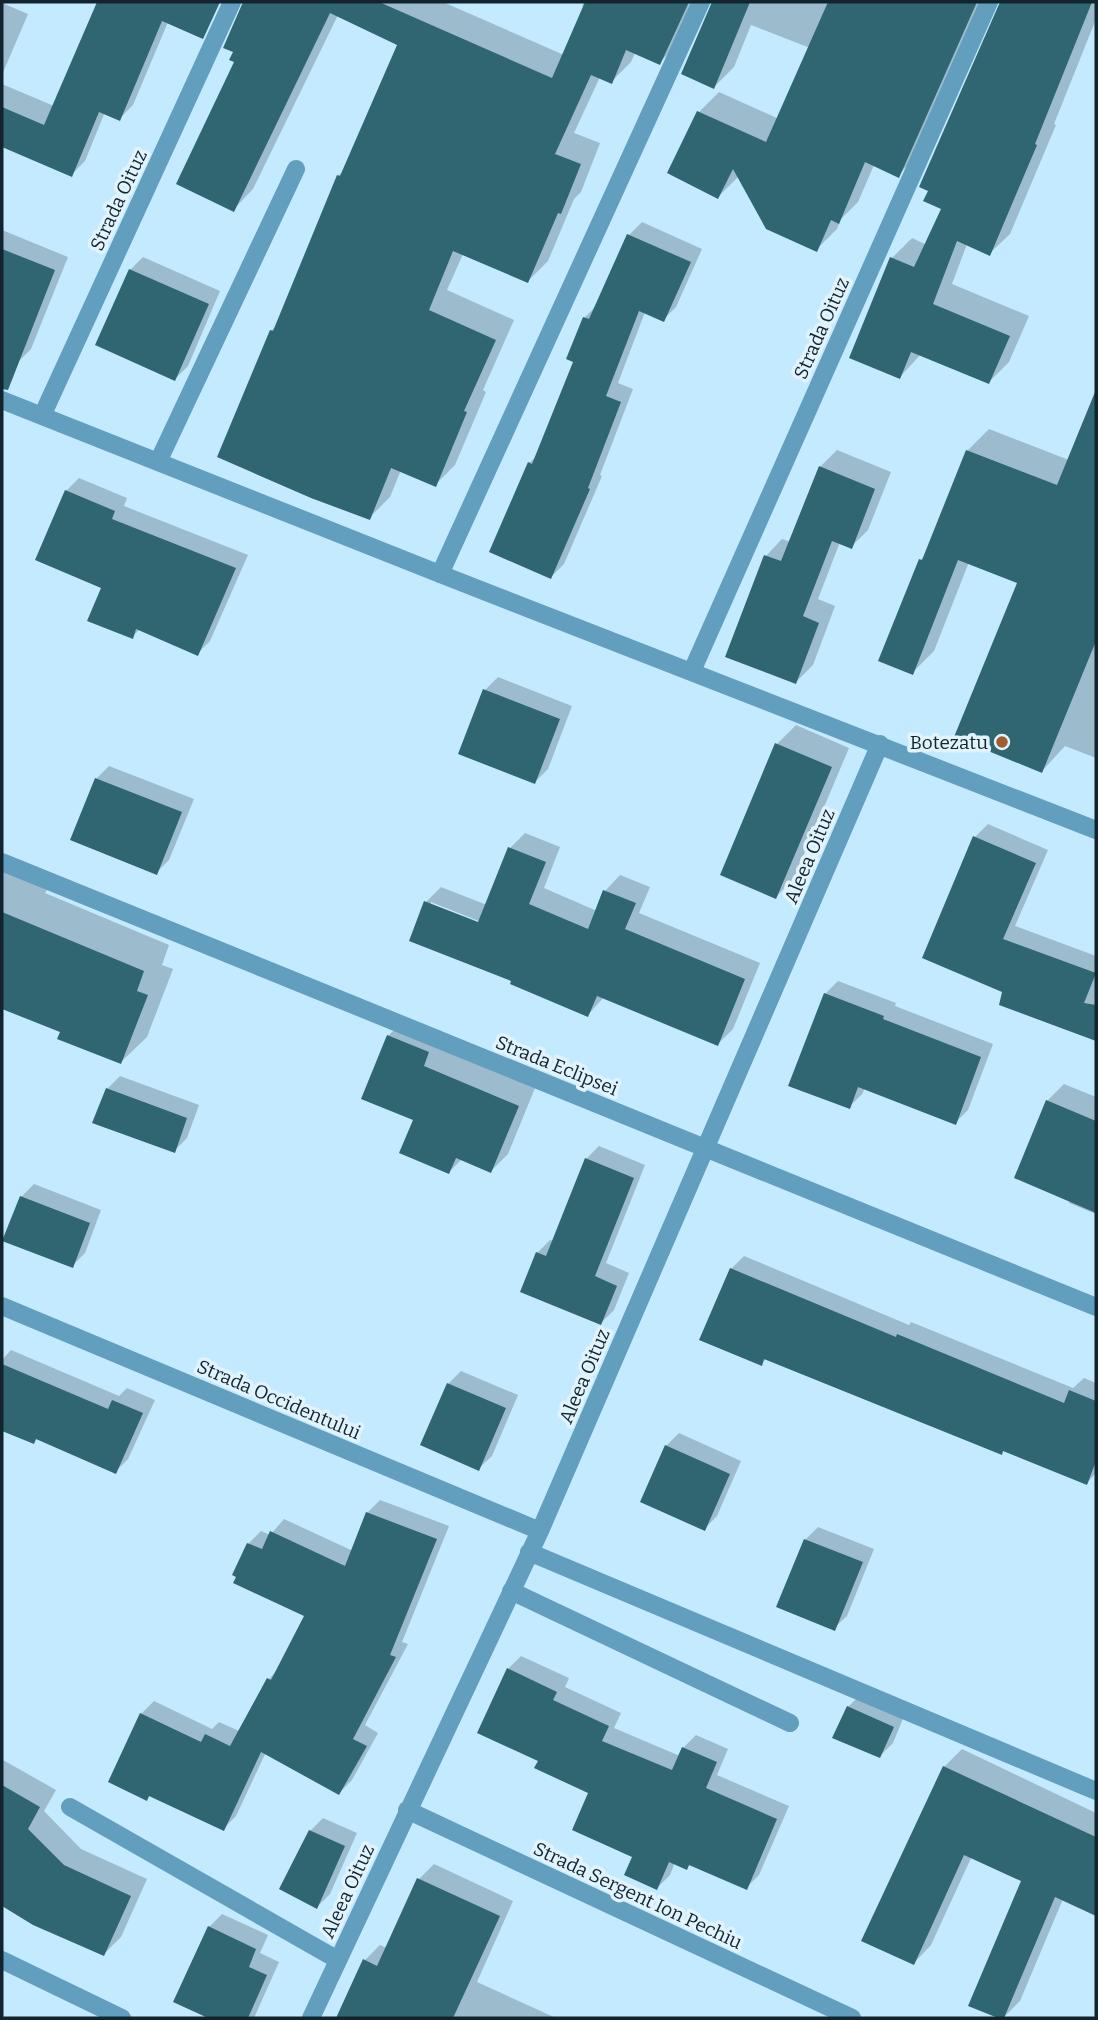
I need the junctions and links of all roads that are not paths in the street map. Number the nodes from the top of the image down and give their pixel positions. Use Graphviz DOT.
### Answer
graph roads {
  1 [pos="232,2"];
  2 [pos="701,2"];
  3 [pos="989,2"];
  4 [pos="296,169"];
  5 [pos="2,400"];
  6 [pos="43,416"];
  7 [pos="158,462"];
  8 [pos="440,574"];
  9 [pos="692,671"];
  10 [pos="880,744"];
  11 [pos="1096,830"];
  12 [pos="2,862"];
  13 [pos="706,1148"];
  14 [pos="2,1306"];
  15 [pos="1096,1307"];
  16 [pos="540,1531"];
  17 [pos="529,1552"];
  18 [pos="511,1591"];
  19 [pos="790,1723"];
  20 [pos="1096,1791"];
  21 [pos="70,1807"];
  22 [pos="407,1811"];
  23 [pos="2,1960"];
  24 [pos="338,1960"];
  25 [pos="122,2018"];
  26 [pos="311,2018"];
  27 [pos="852,2018"];
  1 -- 6 [label="street, Strada Oituz"];
  2 -- 8 [label="street"];
  3 -- 9 [label="street, Strada Oituz"];
  4 -- 7 [label="street"];
  5 -- 6 [label="street"];
  6 -- 7 [label="street"];
  7 -- 8 [label="street"];
  8 -- 9 [label="street"];
  9 -- 10 [label="street"];
  10 -- 11 [label="street"];
  10 -- 13 [label="street, Aleea Oituz"];
  12 -- 13 [label="street, Strada Eclipsei"];
  13 -- 15 [label="street, Strada Eclipsei"];
  13 -- 16 [label="street, Aleea Oituz"];
  14 -- 16 [label="street, Strada Occidentului"];
  16 -- 17 [label="street, Aleea Oituz"];
  17 -- 18 [label="street, Aleea Oituz"];
  17 -- 20 [label="street"];
  18 -- 19 [label="street"];
  18 -- 22 [label="street, Aleea Oituz"];
  21 -- 24 [label="street"];
  22 -- 24 [label="street, Aleea Oituz"];
  22 -- 27 [label="street, Strada Sergent Ion Pechiu"];
  23 -- 25 [label="street"];
  24 -- 26 [label="street, Aleea Oituz"];
}
